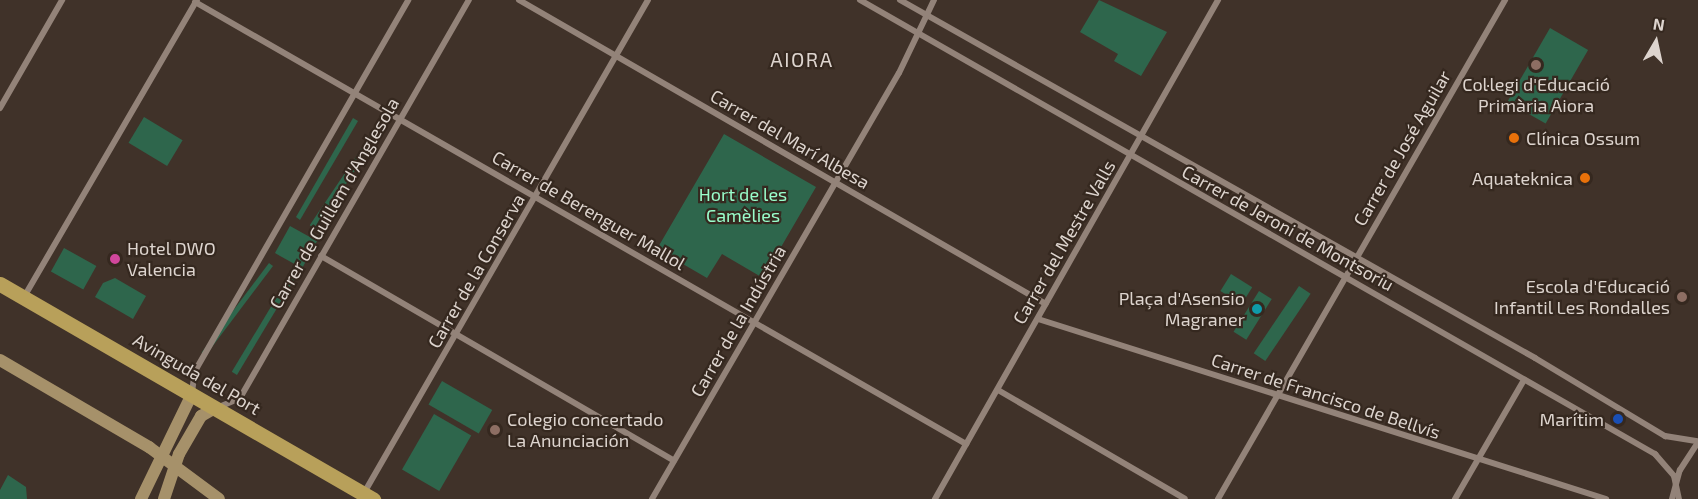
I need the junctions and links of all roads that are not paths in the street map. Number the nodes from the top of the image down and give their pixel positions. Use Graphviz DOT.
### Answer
graph roads {
  1 [pos="62,0"];
  2 [pos="408,0"];
  3 [pos="469,0"];
  4 [pos="519,0"];
  5 [pos="648,0"];
  6 [pos="860,0"];
  7 [pos="900,0"];
  8 [pos="934,0"];
  9 [pos="1218,0"];
  10 [pos="1505,0"];
  11 [pos="196,1"];
  12 [pos="927,16"];
  13 [pos="919,33"];
  14 [pos="616,55"];
  15 [pos="354,94"];
  16 [pos="0,108"];
  17 [pos="400,119"];
  18 [pos="1141,138"];
  19 [pos="1131,157"];
  20 [pos="836,182"];
  21 [pos="536,198"];
  22 [pos="321,256"];
  23 [pos="1356,259"];
  24 [pos="1346,277"];
  25 [pos="0,284"];
  26 [pos="23,297"];
  27 [pos="1046,304"];
  28 [pos="1038,319"];
  29 [pos="755,322"];
  30 [pos="457,335"];
  31 [pos="0,360"];
  32 [pos="1524,380"];
  33 [pos="998,390"];
  34 [pos="192,394"];
  35 [pos="1277,396"];
  36 [pos="215,408"];
  37 [pos="1698,442"];
  38 [pos="966,444"];
  39 [pos="162,457"];
  40 [pos="1477,460"];
  41 [pos="674,462"];
  42 [pos="175,467"];
  43 [pos="1677,483"];
  44 [pos="366,497"];
  45 [pos="141,499"];
  46 [pos="164,499"];
  47 [pos="219,499"];
  48 [pos="652,499"];
  49 [pos="935,499"];
  50 [pos="1185,499"];
  51 [pos="1218,499"];
  52 [pos="1455,499"];
  53 [pos="1606,499"];
  54 [pos="1672,499"];
  55 [pos="1679,499"];
  1 -- 16 [label="street"];
  2 -- 15 [label="street, Carrer de Guillem d'Anglesola"];
  3 -- 17 [label="street, Carrer de Guillem d'Anglesola"];
  4 -- 14 [label="street, Carrer del Marí Albesa"];
  5 -- 14 [label="street, Carrer de la Conserva"];
  6 -- 13 [label="street, Carrer de Jeroni de Montsoriu"];
  7 -- 12 [label="street, Carrer de Jeroni de Montsoriu"];
  8 -- 12 [label="street, Carrer de la Indústria"];
  9 -- 18 [label="street, Carrer del Mestre Valls"];
  10 -- 23 [label="street, Carrer de José Aguilar"];
  11 -- 15 [label="street, Carrer de Berenguer Mallol"];
  11 -- 26 [label="street"];
  12 -- 13 [label="street, Carrer de la Indústria"];
  12 -- 18 [label="street, Carrer de Jeroni de Montsoriu"];
  13 -- 19 [label="street, Carrer de Jeroni de Montsoriu"];
  13 -- 20 [label="street, Carrer de la Indústria"];
  14 -- 20 [label="street, Carrer del Marí Albesa"];
  14 -- 21 [label="street, Carrer de la Conserva"];
  15 -- 17 [label="street, Carrer de Berenguer Mallol"];
  15 -- 34 [label="street, Carrer de Guillem d'Anglesola"];
  17 -- 21 [label="street, Carrer de Berenguer Mallol"];
  17 -- 22 [label="street, Carrer de Guillem d'Anglesola"];
  18 -- 19 [label="street, Carrer del Mestre Valls"];
  18 -- 23 [label="street, Carrer de Jeroni de Montsoriu"];
  19 -- 24 [label="street, Carrer de Jeroni de Montsoriu"];
  19 -- 27 [label="street, Carrer del Mestre Valls"];
  20 -- 27 [label="street, Carrer del Marí Albesa"];
  20 -- 29 [label="street, Carrer de la Indústria"];
  21 -- 29 [label="street, Carrer de Berenguer Mallol"];
  21 -- 30 [label="street, Carrer de la Conserva"];
  22 -- 30 [label="street"];
  22 -- 36 [label="street, Carrer de Guillem d'Anglesola"];
  23 -- 24 [label="street, Carrer de José Aguilar"];
  23 -- 37 [label="street, Carrer de Jeroni de Montsoriu"];
  24 -- 32 [label="street, Carrer de Jeroni de Montsoriu"];
  24 -- 35 [label="street, Carrer de José Aguilar"];
  25 -- 26 [label="main road, Avinguda del Port"];
  26 -- 34 [label="main road, Avinguda del Port"];
  27 -- 28 [label="street, Carrer del Mestre Valls"];
  28 -- 33 [label="street, Carrer del Mestre Valls"];
  28 -- 35 [label="street, Carrer de Francisco de Bellvís"];
  29 -- 38 [label="street, Carrer de Berenguer Mallol"];
  29 -- 41 [label="street, Carrer de la Indústria"];
  30 -- 41 [label="street"];
  30 -- 44 [label="street, Carrer de la Conserva"];
  31 -- 39 [label="street"];
  32 -- 40 [label="street"];
  32 -- 43 [label="street, Carrer de Jeroni de Montsoriu"];
  33 -- 38 [label="street, Carrer del Mestre Valls"];
  33 -- 50 [label="street"];
  34 -- 36 [label="main road, Avinguda del Port"];
  34 -- 39 [label="street"];
  35 -- 40 [label="street, Carrer de Francisco de Bellvís"];
  35 -- 51 [label="street, Carrer de José Aguilar"];
  36 -- 42 [label="street"];
  36 -- 44 [label="main road, Avinguda del Port"];
  37 -- 43 [label="street"];
  38 -- 49 [label="street, Carrer del Mestre Valls"];
  39 -- 42 [label="street"];
  39 -- 45 [label="street"];
  40 -- 52 [label="street"];
  40 -- 53 [label="street, Carrer de Francisco de Bellvís"];
  41 -- 48 [label="street, Carrer de la Indústria"];
  42 -- 46 [label="street"];
  42 -- 47 [label="street"];
  43 -- 54 [label="street"];
  43 -- 55 [label="street, Carrer de Jeroni de Montsoriu"];
}
